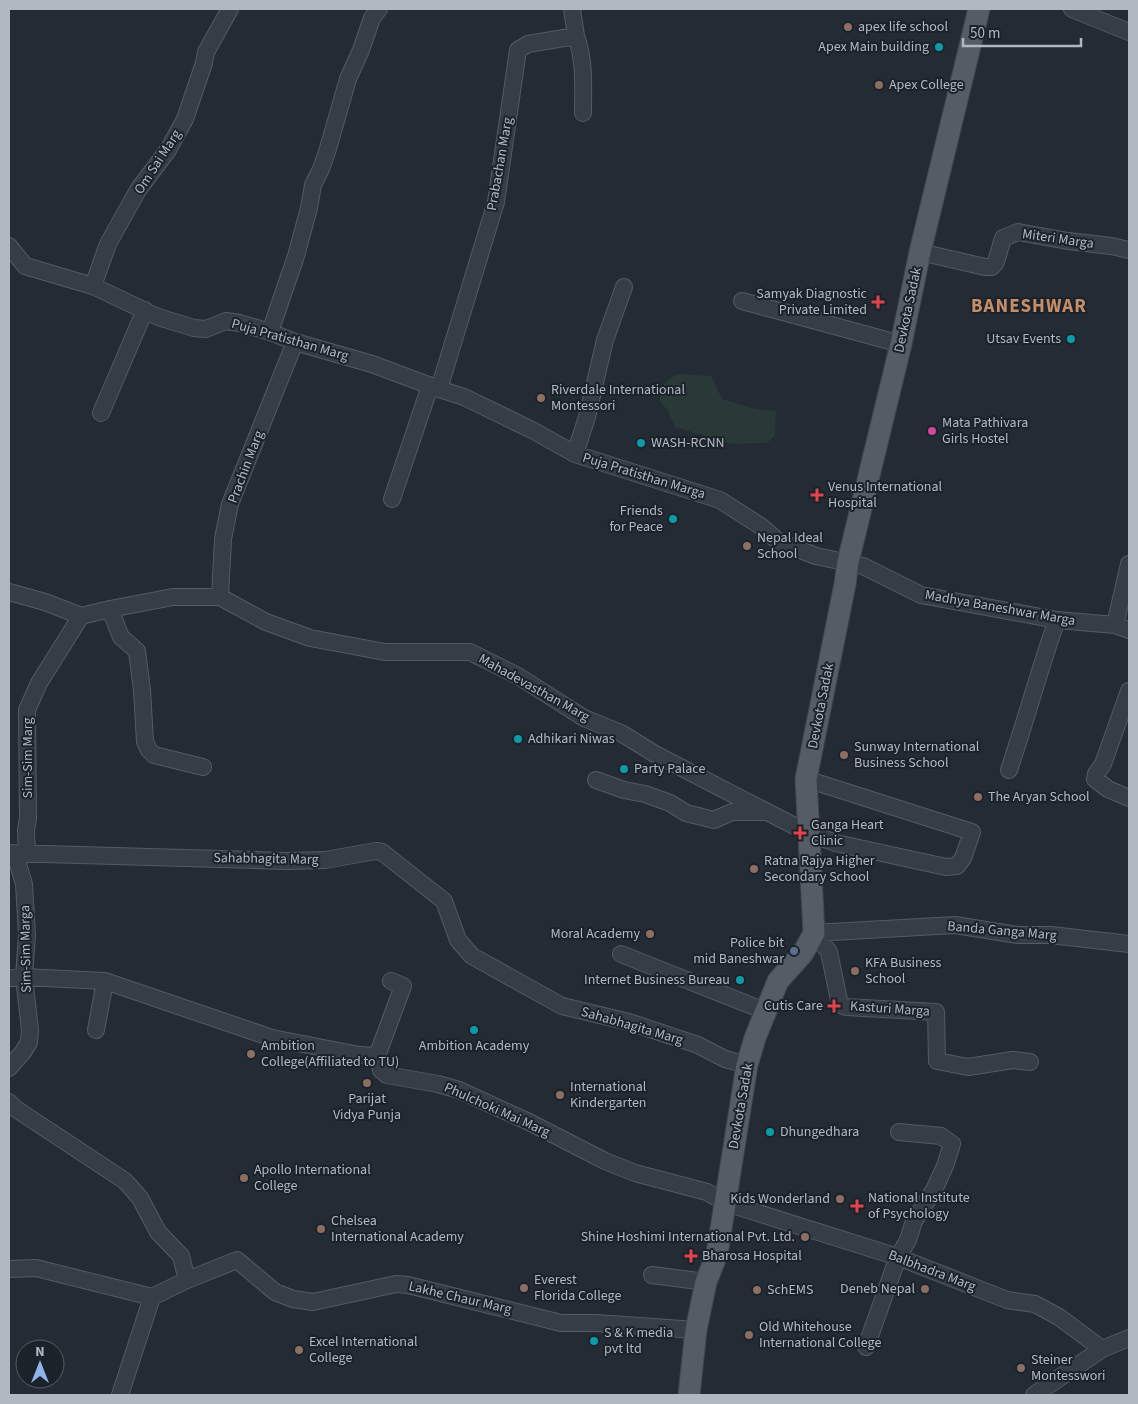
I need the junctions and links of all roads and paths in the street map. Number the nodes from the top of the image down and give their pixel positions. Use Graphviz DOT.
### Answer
graph roads {
  1 [pos="230,9"];
  2 [pos="379,9"];
  3 [pos="572,9"];
  4 [pos="979,9"];
  5 [pos="1072,9"];
  6 [pos="1129,32"];
  7 [pos="576,36"];
  8 [pos="584,112"];
  9 [pos="9,246"];
  10 [pos="1129,250"];
  11 [pos="920,252"];
  12 [pos="93,286"];
  13 [pos="624,287"];
  14 [pos="742,301"];
  15 [pos="145,310"];
  16 [pos="270,332"];
  17 [pos="295,342"];
  18 [pos="901,344"];
  19 [pos="434,388"];
  20 [pos="101,413"];
  21 [pos="575,454"];
  22 [pos="392,499"];
  23 [pos="848,562"];
  24 [pos="1129,564"];
  25 [pos="9,592"];
  26 [pos="220,597"];
  27 [pos="110,609"];
  28 [pos="81,616"];
  29 [pos="1057,620"];
  30 [pos="1122,627"];
  31 [pos="1129,691"];
  32 [pos="203,767"];
  33 [pos="1008,770"];
  34 [pos="806,779"];
  35 [pos="596,780"];
  36 [pos="1129,798"];
  37 [pos="771,812"];
  38 [pos="808,833"];
  39 [pos="17,854"];
  40 [pos="814,933"];
  41 [pos="1129,944"];
  42 [pos="621,954"];
  43 [pos="17,977"];
  44 [pos="105,981"];
  45 [pos="391,981"];
  46 [pos="765,1011"];
  47 [pos="96,1030"];
  48 [pos="377,1056"];
  49 [pos="1030,1062"];
  50 [pos="747,1065"];
  51 [pos="9,1068"];
  52 [pos="9,1102"];
  53 [pos="899,1132"];
  54 [pos="726,1203"];
  55 [pos="898,1257"];
  56 [pos="9,1270"];
  57 [pos="652,1276"];
  58 [pos="187,1280"];
  59 [pos="706,1282"];
  60 [pos="152,1297"];
  61 [pos="696,1330"];
  62 [pos="1129,1338"];
  63 [pos="866,1347"];
  64 [pos="1102,1349"];
  65 [pos="120,1395"];
  66 [pos="689,1395"];
  67 [pos="1034,1395"];
  1 -- 12 [label="street, Om Sai Marg"];
  2 -- 16 [label="street"];
  3 -- 7 [label="street"];
  4 -- 11 [label="main road, Devkota Sadak"];
  5 -- 6 [label="street"];
  7 -- 8 [label="street"];
  7 -- 19 [label="street, Prabachan Marg"];
  9 -- 12 [label="street, Puja Pratisthan Marg"];
  10 -- 11 [label="street, Miteri Marga"];
  11 -- 18 [label="main road, Devkota Sadak"];
  12 -- 15 [label="street, Puja Pratisthan Marg"];
  13 -- 21 [label="street"];
  14 -- 18 [label="street"];
  15 -- 16 [label="street, Puja Pratisthan Marg"];
  15 -- 20 [label="street"];
  16 -- 17 [label="street, Puja Pratisthan Marg"];
  17 -- 19 [label="street, Puja Pratisthan Marg"];
  17 -- 26 [label="street, Prachin Marg"];
  18 -- 23 [label="main road, Devkota Sadak"];
  19 -- 21 [label="street, Puja Pratisthan Marga"];
  19 -- 22 [label="street"];
  21 -- 23 [label="street, Puja Pratisthan Marga"];
  23 -- 29 [label="street, Madhya Baneshwar Marga"];
  23 -- 34 [label="main road, Devkota Sadak"];
  24 -- 30 [label="street"];
  25 -- 28 [label="street"];
  26 -- 27 [label="street, Mahadevasthan Marg"];
  26 -- 37 [label="street, Mahadevasthan Marg"];
  27 -- 28 [label="street, Mahadevasthan Marg"];
  27 -- 32 [label="street"];
  28 -- 39 [label="street, Sim-Sim Marg"];
  29 -- 30 [label="street, Madhya Baneshwar Marga"];
  29 -- 33 [label="street"];
  31 -- 36 [label="street"];
  34 -- 38 [label="main road, Devkota Sadak"];
  34 -- 38 [label="street, Mahadevasthan Marg"];
  35 -- 37 [label="street"];
  37 -- 38 [label="street, Mahadevasthan Marg"];
  38 -- 40 [label="main road, Devkota Sadak"];
  39 -- 43 [label="street, Sim-Sim Marga"];
  39 -- 50 [label="street, Sahabhagita Marg"];
  40 -- 41 [label="street, Banda Ganga Marg"];
  40 -- 46 [label="main road, Devkota Sadak"];
  40 -- 49 [label="street, Kasturi Marga"];
  42 -- 46 [label="street"];
  43 -- 44 [label="street"];
  43 -- 51 [label="street, Sim-Sim Marga"];
  44 -- 47 [label="street"];
  44 -- 48 [label="street"];
  45 -- 48 [label="street"];
  46 -- 50 [label="main road, Devkota Sadak"];
  48 -- 54 [label="street, Phulchoki Mai Marg"];
  50 -- 54 [label="main road, Devkota Sadak"];
  52 -- 58 [label="street"];
  53 -- 55 [label="street"];
  54 -- 55 [label="street, Balbhadra Marg"];
  54 -- 59 [label="main road, Devkota Sadak"];
  55 -- 63 [label="street"];
  55 -- 64 [label="street, Balbhadra Marg"];
  56 -- 60 [label="street"];
  57 -- 59 [label="street"];
  58 -- 60 [label="street, Lakhe Chaur Marg"];
  58 -- 61 [label="street, Lakhe Chaur Marg"];
  59 -- 61 [label="main road, Devkota Sadak"];
  60 -- 65 [label="street"];
  61 -- 66 [label="main road, Devkota Sadak"];
  62 -- 64 [label="street"];
  64 -- 67 [label="street"];
}
